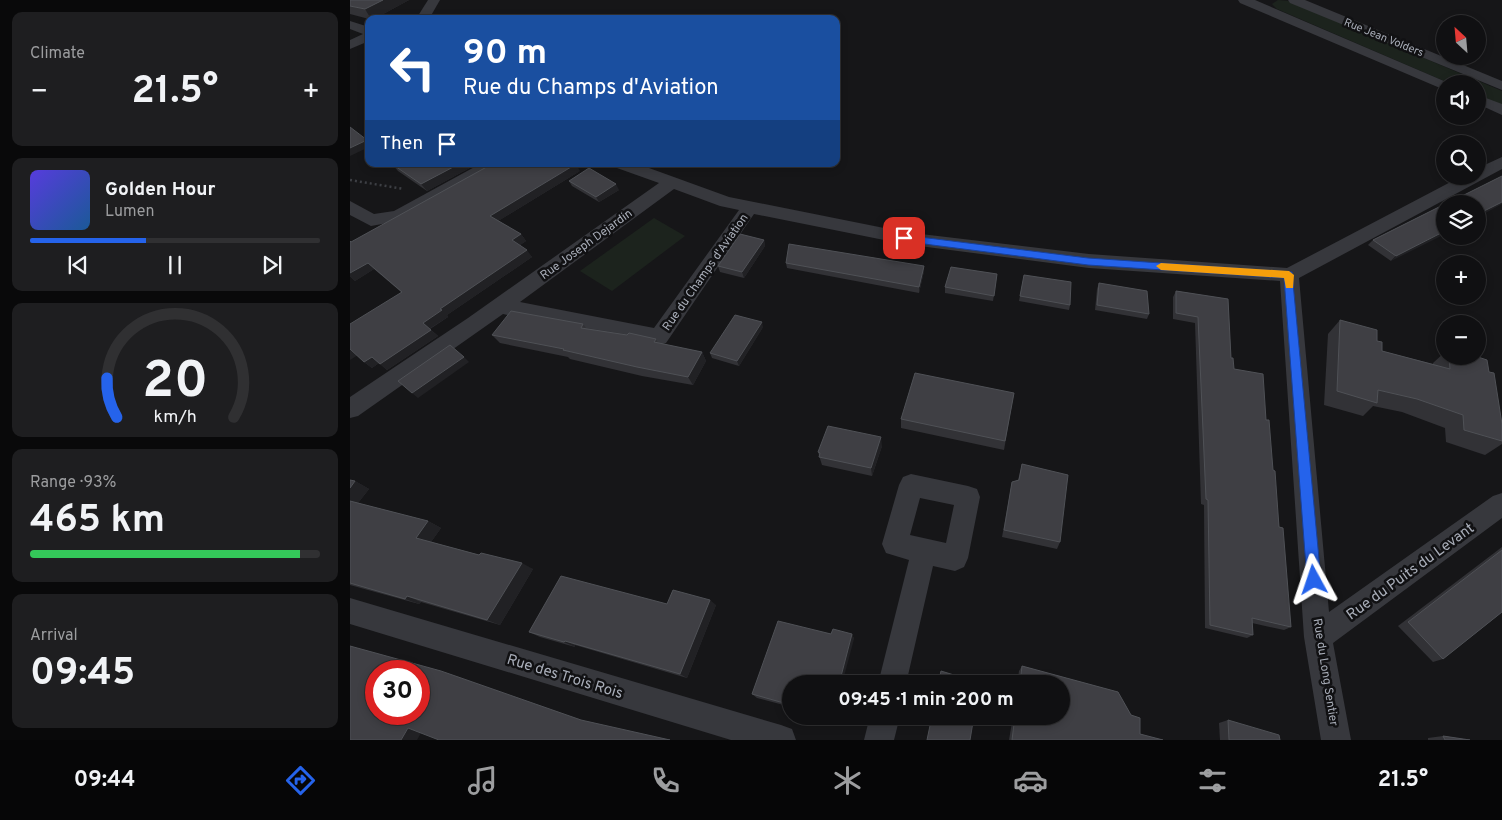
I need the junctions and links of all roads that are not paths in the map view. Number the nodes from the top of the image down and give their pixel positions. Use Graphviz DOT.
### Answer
graph roads {
  1 [pos="434,0"];
  2 [pos="1244,0"];
  3 [pos="1294,0"];
  4 [pos="425,15"];
  5 [pos="350,25"];
  6 [pos="365,30"];
  7 [pos="365,38"];
  8 [pos="350,45"];
  9 [pos="1436,81"];
  10 [pos="1502,86"];
  11 [pos="1486,103"];
  12 [pos="1502,110"];
  13 [pos="1502,162"];
  14 [pos="487,167"];
  15 [pos="631,167"];
  16 [pos="1486,171"];
  17 [pos="672,182"];
  18 [pos="1460,185"];
  19 [pos="350,207"];
  20 [pos="750,207"];
  21 [pos="1289,275"];
  22 [pos="501,306"];
  23 [pos="350,409"];
  24 [pos="1502,504"];
  25 [pos="924,551"];
  26 [pos="350,611"];
  27 [pos="1318,637"];
  28 [pos="894,675"];
  29 [pos="883,725"];
  30 [pos="781,740"];
  31 [pos="879,740"];
  32 [pos="1336,740"];
  1 -- 4 [label="street"];
  2 -- 9 [label="street, Rue Jean Volders"];
  3 -- 10 [label="street, Rue Jean Volders"];
  5 -- 6 [label="street"];
  7 -- 8 [label="street"];
  11 -- 12 [label="street"];
  13 -- 16 [label="street"];
  14 -- 19 [label="street"];
  15 -- 17 [label="street, Rue du Champs d'Aviation"];
  17 -- 20 [label="street, Rue du Champs d'Aviation"];
  17 -- 22 [label="street, Rue Joseph Dejardin"];
  18 -- 21 [label="street"];
  20 -- 21 [label="street, Rue du Champs d'Aviation"];
  20 -- 22 [label="street, Rue du Champs d'Aviation"];
  21 -- 27 [label="street, Rue du Long Sentier"];
  22 -- 23 [label="street, Rue Joseph Dejardin"];
  24 -- 27 [label="street, Rue du Puits du Levant"];
  25 -- 28 [label="street"];
  26 -- 30 [label="street, Rue des Trois Rois"];
  27 -- 32 [label="street, Rue du Long Sentier"];
  29 -- 31 [label="street"];
}
